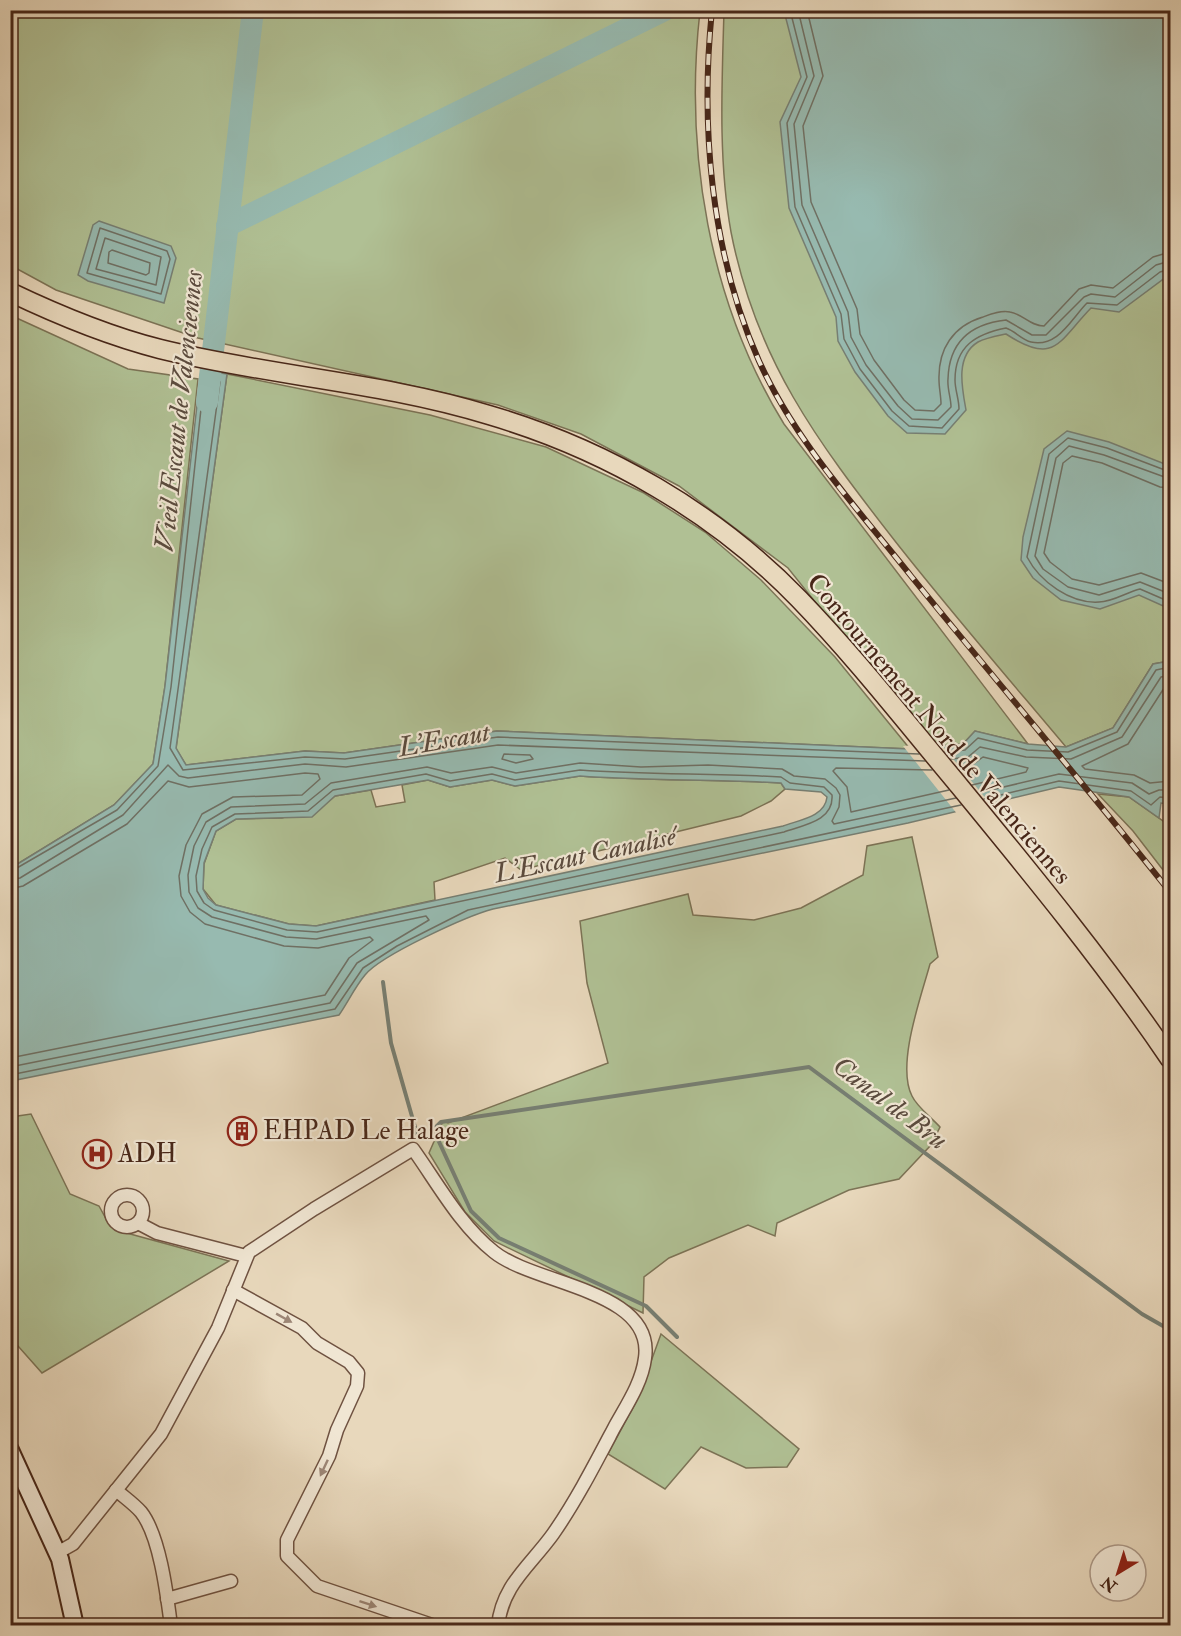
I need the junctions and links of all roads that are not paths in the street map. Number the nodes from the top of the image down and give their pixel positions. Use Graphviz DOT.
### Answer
graph roads {
  1 [pos="10,292"];
  2 [pos="1106,970"];
  3 [pos="1170,1038"];
  4 [pos="1170,1059"];
  5 [pos="138,1223"];
  6 [pos="246,1256"];
  7 [pos="233,1290"];
  8 [pos="10,1450"];
  9 [pos="116,1490"];
  10 [pos="57,1553"];
  11 [pos="231,1581"];
  12 [pos="167,1599"];
  13 [pos="75,1626"];
  14 [pos="171,1626"];
  15 [pos="435,1626"];
  16 [pos="498,1626"];
  1 -- 2 [label="main road, Contournement Nord de Valenciennes"];
  2 -- 3 [label="main road"];
  2 -- 4 [label="main road, Contournement Nord de Valenciennes"];
  5 -- 6 [label="street"];
  6 -- 7 [label="street"];
  6 -- 16 [label="street"];
  7 -- 9 [label="street"];
  7 -- 15 [label="street, one-way"];
  8 -- 10 [label="street"];
  9 -- 10 [label="street"];
  9 -- 12 [label="street"];
  10 -- 13 [label="street"];
  11 -- 12 [label="street"];
  12 -- 14 [label="street"];
}
